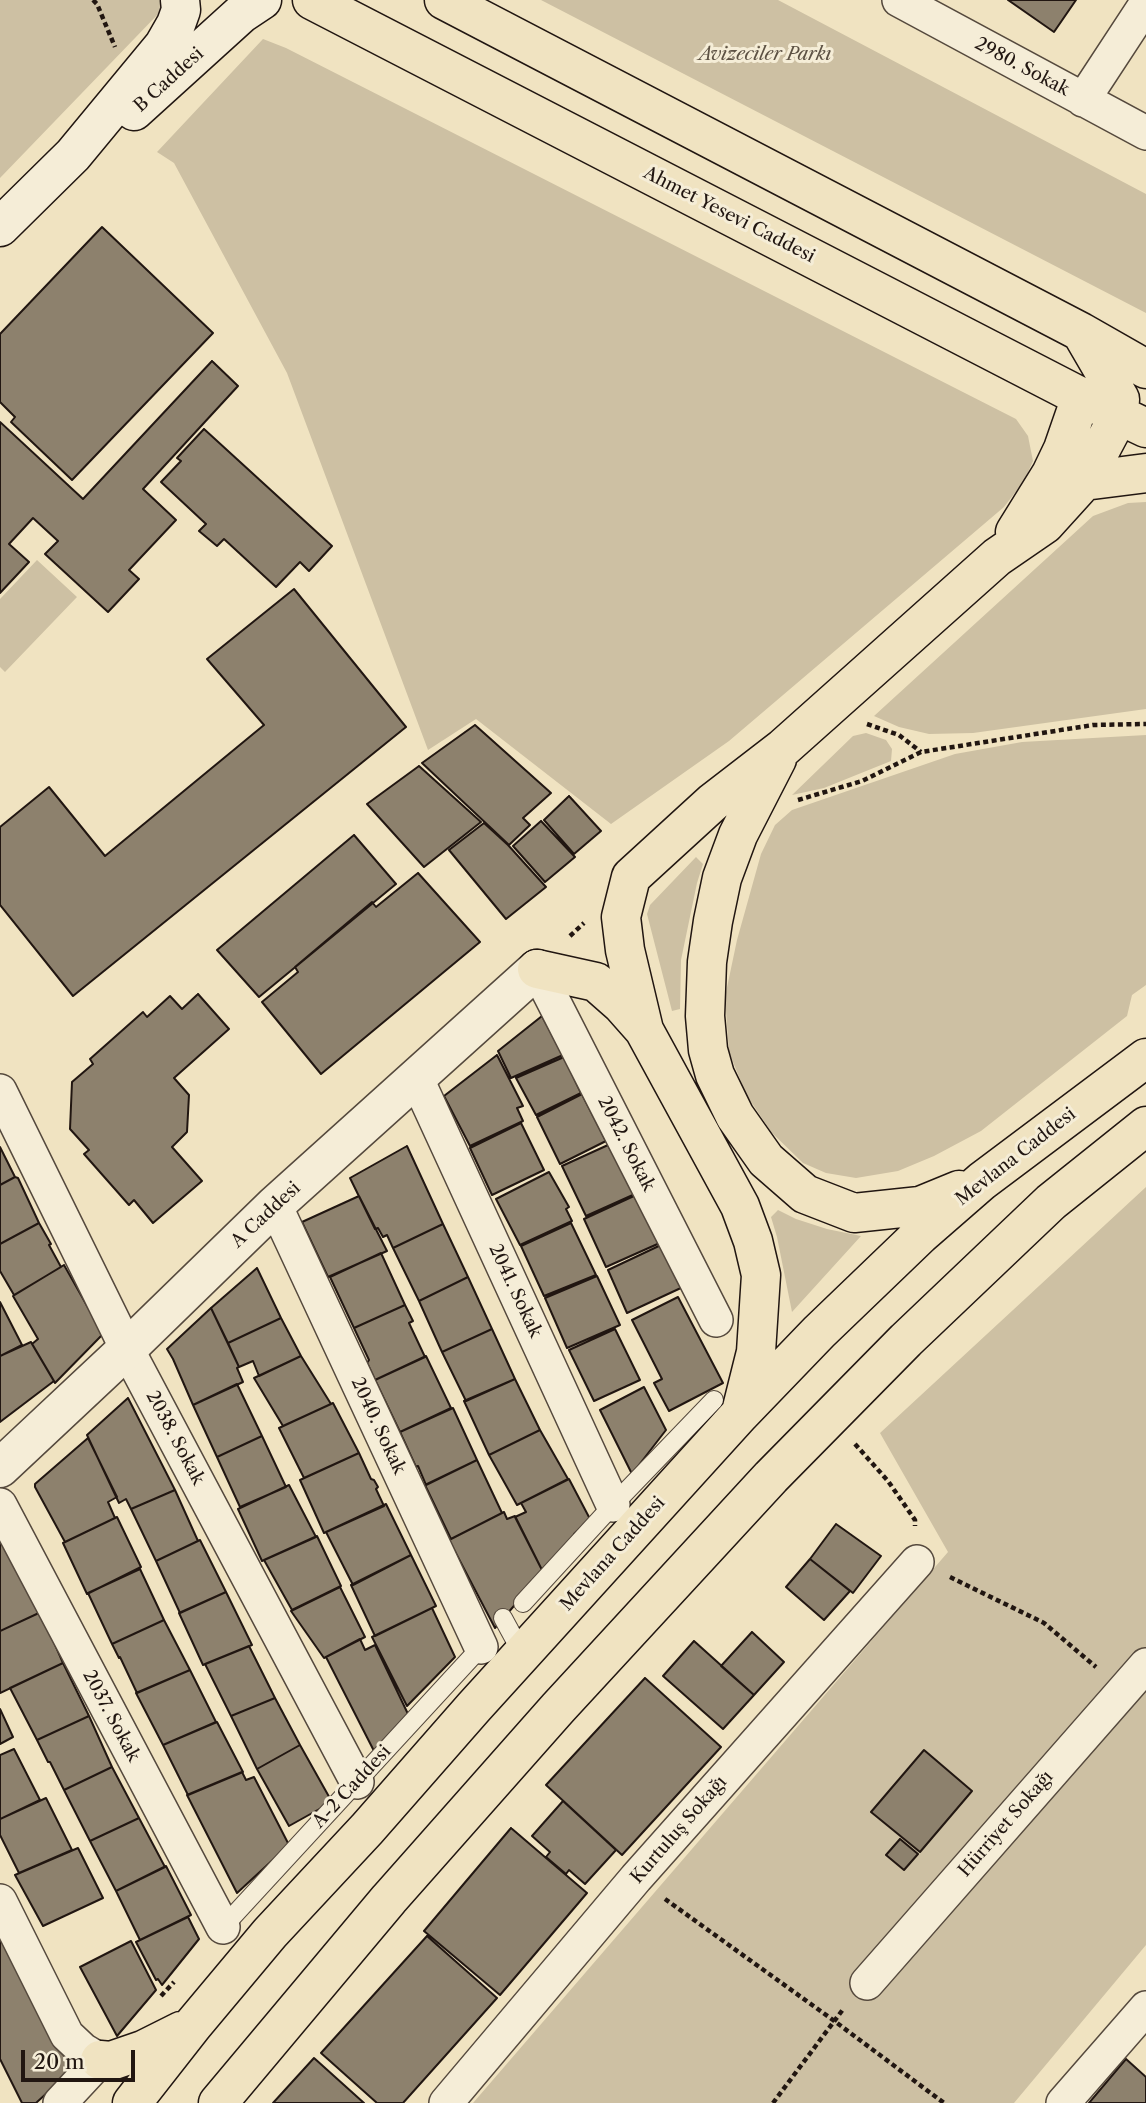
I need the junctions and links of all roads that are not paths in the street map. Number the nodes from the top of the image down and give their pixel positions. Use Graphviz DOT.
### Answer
graph roads {
  1 [pos="180,0"];
  2 [pos="262,0"];
  3 [pos="312,0"];
  4 [pos="444,0"];
  5 [pos="899,0"];
  6 [pos="1146,5"];
  7 [pos="1083,100"];
  8 [pos="1146,133"];
  9 [pos="73,155"];
  10 [pos="1,224"];
  11 [pos="1081,332"];
  12 [pos="1146,369"];
  13 [pos="1081,397"];
  14 [pos="1133,412"];
  15 [pos="1146,473"];
  16 [pos="1084,481"];
  17 [pos="997,557"];
  18 [pos="783,748"];
  19 [pos="537,969"];
  20 [pos="643,1030"];
  21 [pos="1146,1058"];
  22 [pos="416,1077"];
  23 [pos="0,1091"];
  24 [pos="1146,1126"];
  25 [pos="982,1181"];
  26 [pos="275,1205"];
  27 [pos="716,1320"];
  28 [pos="127,1349"];
  29 [pos="727,1407"];
  30 [pos="0,1468"];
  31 [pos="0,1505"];
  32 [pos="613,1505"];
  33 [pos="917,1562"];
  34 [pos="523,1603"];
  35 [pos="503,1618"];
  36 [pos="481,1647"];
  37 [pos="522,1653"];
  38 [pos="1146,1665"];
  39 [pos="1135,1696"];
  40 [pos="357,1782"];
  41 [pos="0,1901"];
  42 [pos="223,1927"];
  43 [pos="867,1983"];
  44 [pos="1146,2008"];
  45 [pos="192,2025"];
  46 [pos="100,2060"];
  47 [pos="224,2100"];
  48 [pos="60,2103"];
  49 [pos="132,2103"];
  50 [pos="446,2103"];
  51 [pos="1063,2103"];
  1 -- 9 [label="street, B Caddesi"];
  2 -- 9 [label="street, B Caddesi"];
  3 -- 13 [label="main road, Ahmet Yesevi Caddesi"];
  4 -- 11 [label="main road"];
  5 -- 7 [label="street, 2980. Sokak"];
  6 -- 7 [label="street"];
  7 -- 8 [label="street, 2980. Sokak"];
  9 -- 10 [label="street, B Caddesi"];
  11 -- 12 [label="main road"];
  11 -- 14 [label="main road"];
  13 -- 14 [label="main road, Ahmet Yesevi Caddesi"];
  13 -- 17 [label="main road"];
  14 -- 16 [label="main road"];
  15 -- 16 [label="main road"];
  16 -- 17 [label="main road"];
  17 -- 18 [label="main road"];
  18 -- 20 [label="main road"];
  18 -- 25 [label="main road"];
  19 -- 20 [label="main road"];
  19 -- 22 [label="street, A Caddesi"];
  19 -- 27 [label="street, 2042. Sokak"];
  20 -- 29 [label="main road"];
  21 -- 25 [label="main road, Mevlana Caddesi"];
  22 -- 26 [label="street, A Caddesi"];
  22 -- 32 [label="street, 2041. Sokak"];
  23 -- 28 [label="street, 2038. Sokak"];
  24 -- 47 [label="main road"];
  25 -- 29 [label="main road, Mevlana Caddesi"];
  26 -- 28 [label="street, A Caddesi"];
  26 -- 36 [label="street, 2040. Sokak"];
  28 -- 30 [label="street, A Caddesi"];
  28 -- 40 [label="street, 2038. Sokak"];
  29 -- 32 [label="lane"];
  29 -- 37 [label="main road, Mevlana Caddesi"];
  31 -- 42 [label="street, 2037. Sokak"];
  32 -- 34 [label="lane"];
  33 -- 50 [label="street, Kurtuluş Sokağı"];
  35 -- 37 [label="lane"];
  36 -- 40 [label="lane, A-2 Caddesi"];
  37 -- 45 [label="main road, Mevlana Caddesi"];
  38 -- 39 [label="street, Hürriyet Sokağı"];
  39 -- 43 [label="street, Hürriyet Sokağı"];
  40 -- 42 [label="lane, A-2 Caddesi"];
  41 -- 46 [label="street"];
  44 -- 51 [label="street"];
  45 -- 46 [label="main road"];
  45 -- 49 [label="main road, Mevlana Caddesi"];
  46 -- 48 [label="street"];
}
